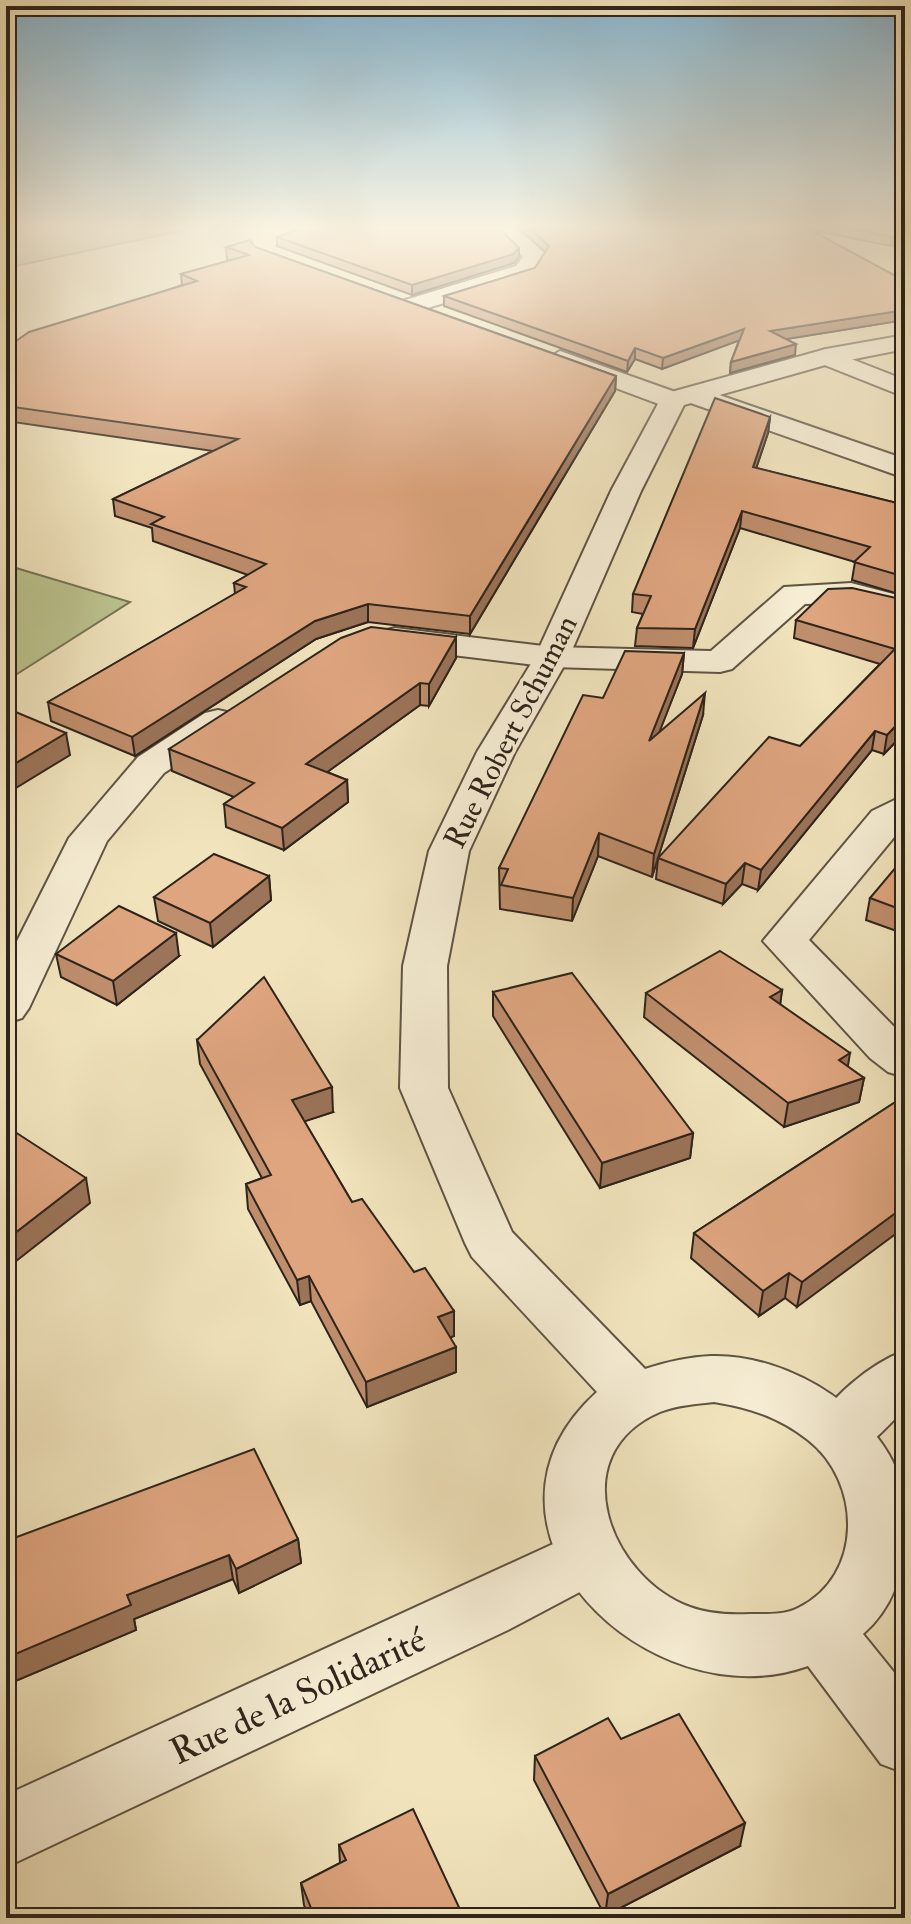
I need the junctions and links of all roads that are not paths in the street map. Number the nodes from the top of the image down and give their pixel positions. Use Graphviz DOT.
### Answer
graph roads {
  1 [pos="434,315"];
  2 [pos="454,322"];
  3 [pos="905,342"];
  4 [pos="541,353"];
  5 [pos="826,357"];
  6 [pos="905,389"];
  7 [pos="683,397"];
  8 [pos="905,469"];
  9 [pos="905,607"];
  10 [pos="355,639"];
  11 [pos="552,657"];
  12 [pos="253,699"];
  13 [pos="905,807"];
  14 [pos="6,1008"];
  15 [pos="905,1061"];
  16 [pos="905,1374"];
  17 [pos="631,1399"];
  18 [pos="840,1433"];
  19 [pos="588,1556"];
  20 [pos="820,1630"];
  21 [pos="905,1740"];
  22 [pos="6,1831"];
  1 -- 2 [label="street"];
  3 -- 5 [label="street"];
  4 -- 7 [label="street"];
  5 -- 6 [label="street"];
  5 -- 7 [label="street"];
  7 -- 8 [label="street"];
  7 -- 11 [label="street, Rue Robert Schuman"];
  9 -- 11 [label="street"];
  10 -- 11 [label="street"];
  11 -- 17 [label="street, Rue Robert Schuman"];
  12 -- 14 [label="street"];
  13 -- 15 [label="street"];
  16 -- 18 [label="street"];
  17 -- 18 [label="street"];
  17 -- 19 [label="street"];
  18 -- 20 [label="street"];
  19 -- 20 [label="street"];
  19 -- 22 [label="street, Rue de la Solidarité"];
  20 -- 21 [label="street"];
}
